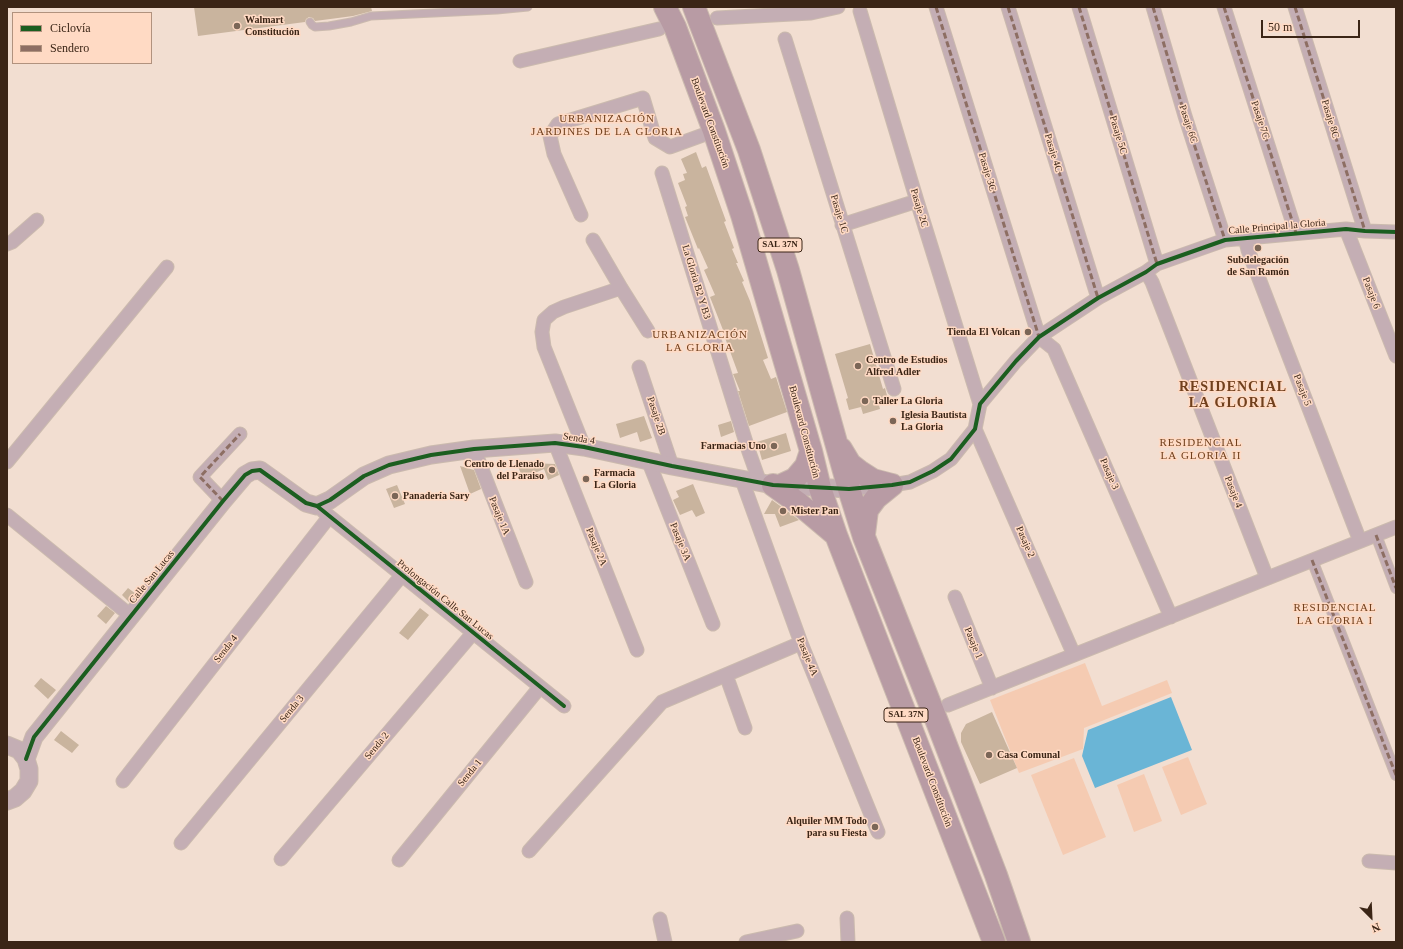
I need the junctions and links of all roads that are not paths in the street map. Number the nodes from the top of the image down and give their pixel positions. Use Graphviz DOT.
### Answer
graph roads {
  1 [pos="528,7"];
  2 [pos="665,7"];
  3 [pos="694,7"];
  4 [pos="838,7"];
  5 [pos="936,7"];
  6 [pos="1008,7"];
  7 [pos="1079,7"];
  8 [pos="1153,7"];
  9 [pos="1224,7"];
  10 [pos="1296,7"];
  11 [pos="470,9"];
  12 [pos="860,11"];
  13 [pos="717,18"];
  14 [pos="310,22"];
  15 [pos="659,29"];
  16 [pos="785,39"];
  17 [pos="520,61"];
  18 [pos="714,131"];
  19 [pos="662,173"];
  20 [pos="916,201"];
  21 [pos="582,216"];
  22 [pos="37,220"];
  23 [pos="842,225"];
  24 [pos="1346,229"];
  25 [pos="1365,231"];
  26 [pos="1396,232"];
  27 [pos="1296,233"];
  28 [pos="1245,238"];
  29 [pos="593,240"];
  30 [pos="1225,240"];
  31 [pos="7,244"];
  32 [pos="1157,264"];
  33 [pos="167,267"];
  34 [pos="1146,272"];
  35 [pos="620,288"];
  36 [pos="1098,298"];
  37 [pos="648,330"];
  38 [pos="1039,337"];
  39 [pos="1396,356"];
  40 [pos="639,367"];
  41 [pos="894,389"];
  42 [pos="980,404"];
  43 [pos="975,429"];
  44 [pos="240,434"];
  45 [pos="837,442"];
  46 [pos="555,443"];
  47 [pos="584,447"];
  48 [pos="474,449"];
  49 [pos="811,451"];
  50 [pos="648,460"];
  51 [pos="7,462"];
  52 [pos="672,466"];
  53 [pos="742,480"];
  54 [pos="772,484"];
  55 [pos="892,485"];
  56 [pos="820,488"];
  57 [pos="849,489"];
  58 [pos="223,501"];
  59 [pos="317,506"];
  60 [pos="7,516"];
  61 [pos="329,517"];
  62 [pos="1396,527"];
  63 [pos="836,535"];
  64 [pos="1376,535"];
  65 [pos="864,537"];
  66 [pos="1360,541"];
  67 [pos="1312,560"];
  68 [pos="402,575"];
  69 [pos="1267,578"];
  70 [pos="526,582"];
  71 [pos="1396,588"];
  72 [pos="955,597"];
  73 [pos="131,616"];
  74 [pos="1171,617"];
  75 [pos="713,624"];
  76 [pos="473,633"];
  77 [pos="801,643"];
  78 [pos="637,650"];
  79 [pos="1074,655"];
  80 [pos="726,675"];
  81 [pos="540,687"];
  82 [pos="992,688"];
  83 [pos="948,705"];
  84 [pos="564,706"];
  85 [pos="744,728"];
  86 [pos="34,737"];
  87 [pos="8,745"];
  88 [pos="26,759"];
  89 [pos="1396,775"];
  90 [pos="123,780"];
  91 [pos="7,801"];
  92 [pos="878,832"];
  93 [pos="182,843"];
  94 [pos="529,851"];
  95 [pos="281,859"];
  96 [pos="399,860"];
  97 [pos="1369,861"];
  98 [pos="1396,863"];
  99 [pos="847,918"];
  100 [pos="660,919"];
  101 [pos="797,931"];
  102 [pos="665,942"];
  103 [pos="746,942"];
  104 [pos="848,942"];
  105 [pos="994,942"];
  106 [pos="1019,942"];
  1 -- 11 [label="lane"];
  2 -- 18 [label="highway, Boulevard Constitución / SAL 37N"];
  3 -- 45 [label="highway, SAL 37N"];
  4 -- 13 [label="street"];
  5 -- 38 [label="street, Pasaje 3C"];
  6 -- 36 [label="street, Pasaje 4C"];
  7 -- 32 [label="street, Pasaje 5C"];
  8 -- 30 [label="street, Pasaje 6C"];
  9 -- 27 [label="street, Pasaje 7C"];
  10 -- 25 [label="street, Pasaje 8C"];
  11 -- 14 [label="lane"];
  12 -- 20 [label="street, Pasaje 2C"];
  15 -- 17 [label="street"];
  16 -- 23 [label="street, Pasaje 1C"];
  18 -- 21 [label="street"];
  18 -- 49 [label="highway, Boulevard Constitución / SAL 37N"];
  19 -- 54 [label="street, La Gloria B2 Y B3"];
  20 -- 23 [label="street"];
  20 -- 42 [label="street, Pasaje 2C"];
  22 -- 31 [label="street"];
  23 -- 41 [label="street, Pasaje 1C"];
  24 -- 25 [label="street, Calle Principal la Gloria"];
  24 -- 27 [label="street, Calle Principal la Gloria"];
  24 -- 39 [label="street, Pasaje 6"];
  25 -- 26 [label="street, Calle Principal la Gloria"];
  27 -- 28 [label="street, Calle Principal la Gloria"];
  28 -- 30 [label="street, Calle Principal la Gloria"];
  28 -- 66 [label="street, Pasaje 5"];
  29 -- 35 [label="street"];
  30 -- 32 [label="street, Calle Principal la Gloria"];
  32 -- 34 [label="street, Calle Principal la Gloria"];
  33 -- 51 [label="street"];
  34 -- 36 [label="street, Calle Principal la Gloria"];
  34 -- 69 [label="street, Pasaje 4"];
  35 -- 37 [label="street"];
  35 -- 47 [label="street"];
  36 -- 38 [label="street, Calle Principal la Gloria"];
  38 -- 42 [label="street, Calle Principal la Gloria"];
  38 -- 74 [label="street, Pasaje 3"];
  40 -- 52 [label="street, Pasaje 2B"];
  42 -- 43 [label="street, Calle Principal la Gloria"];
  43 -- 55 [label="street, Calle Principal la Gloria"];
  43 -- 79 [label="street, Pasaje 2"];
  44 -- 58 [label="street"];
  45 -- 55 [label="highway"];
  45 -- 57 [label="highway, SAL 37N"];
  46 -- 47 [label="street, Senda 4"];
  46 -- 48 [label="street, Senda 4"];
  46 -- 78 [label="street, Pasaje 2A"];
  47 -- 50 [label="street, Senda 4"];
  48 -- 59 [label="street, Senda 4"];
  48 -- 70 [label="street, Pasaje 1A"];
  49 -- 54 [label="highway"];
  49 -- 56 [label="highway, Boulevard Constitución / SAL 37N"];
  50 -- 52 [label="street, Senda 4"];
  50 -- 75 [label="street, Pasaje 3A"];
  52 -- 53 [label="street, Senda 4"];
  53 -- 54 [label="street, Senda 4"];
  53 -- 77 [label="street, Pasaje 4A"];
  54 -- 56 [label="street, Senda 4"];
  54 -- 63 [label="highway"];
  55 -- 57 [label="street, Calle Principal la Gloria"];
  55 -- 65 [label="highway"];
  56 -- 57 [label="street, Senda 4"];
  56 -- 63 [label="highway, Boulevard Constitución / SAL 37N"];
  57 -- 65 [label="highway, SAL 37N"];
  58 -- 59 [label="street, Calle San Lucas"];
  58 -- 73 [label="street, Calle San Lucas"];
  59 -- 61 [label="street, Prolongación Calle San Lucas"];
  60 -- 73 [label="street"];
  61 -- 68 [label="street, Prolongación Calle San Lucas"];
  61 -- 90 [label="street, Senda 4"];
  62 -- 64 [label="street"];
  63 -- 105 [label="highway, Boulevard Constitución / SAL 37N"];
  64 -- 66 [label="street"];
  64 -- 71 [label="street"];
  65 -- 106 [label="highway, SAL 37N"];
  66 -- 67 [label="street"];
  67 -- 69 [label="street"];
  67 -- 89 [label="street"];
  68 -- 76 [label="street, Prolongación Calle San Lucas"];
  68 -- 93 [label="street, Senda 3"];
  69 -- 74 [label="street"];
  72 -- 82 [label="street, Pasaje 1"];
  73 -- 86 [label="street, Calle San Lucas"];
  74 -- 79 [label="street"];
  76 -- 81 [label="street, Prolongación Calle San Lucas"];
  76 -- 95 [label="street, Senda 2"];
  77 -- 80 [label="street"];
  77 -- 92 [label="street, Pasaje 4A"];
  79 -- 82 [label="street"];
  80 -- 85 [label="street"];
  80 -- 94 [label="street"];
  81 -- 84 [label="street, Prolongación Calle San Lucas"];
  81 -- 96 [label="street, Senda 1"];
  82 -- 83 [label="street"];
  86 -- 87 [label="street"];
  86 -- 88 [label="street, Calle San Lucas"];
  87 -- 88 [label="street"];
  88 -- 91 [label="street"];
  97 -- 98 [label="street"];
  99 -- 104 [label="street"];
  100 -- 102 [label="street"];
  101 -- 103 [label="street"];
}
